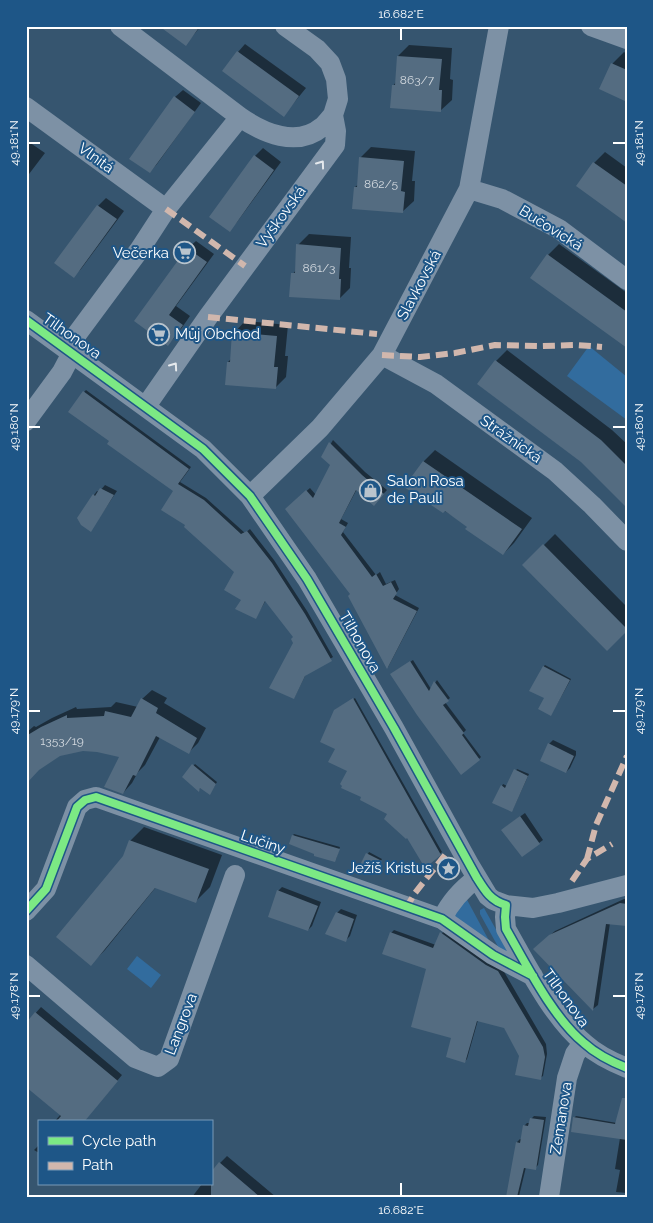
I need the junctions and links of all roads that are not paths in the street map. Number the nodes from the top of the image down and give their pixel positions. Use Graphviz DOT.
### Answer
graph roads {
  1 [pos="120,26"];
  2 [pos="285,26"];
  3 [pos="499,26"];
  4 [pos="591,26"];
  5 [pos="627,39"];
  6 [pos="26,107"];
  7 [pos="332,115"];
  8 [pos="240,117"];
  9 [pos="469,189"];
  10 [pos="166,209"];
  11 [pos="627,280"];
  12 [pos="26,320"];
  13 [pos="72,353"];
  14 [pos="382,355"];
  15 [pos="146,406"];
  16 [pos="26,421"];
  17 [pos="250,496"];
  18 [pos="627,540"];
  19 [pos="235,875"];
  20 [pos="477,878"];
  21 [pos="627,885"];
  22 [pos="29,904"];
  23 [pos="506,906"];
  24 [pos="442,919"];
  25 [pos="26,965"];
  26 [pos="533,976"];
  27 [pos="583,1043"];
  28 [pos="627,1068"];
  29 [pos="549,1197"];
  1 -- 8 [label="street"];
  2 -- 7 [label="street, Vyškovská"];
  3 -- 9 [label="street, Slavkovská"];
  4 -- 5 [label="street"];
  6 -- 10 [label="street, Vlnitá"];
  7 -- 8 [label="street"];
  15 -- 7 [label="street, Vyškovská, one-way"];
  8 -- 10 [label="street"];
  9 -- 11 [label="street, Bučovická"];
  9 -- 14 [label="street, Slavkovská"];
  10 -- 13 [label="street"];
  12 -- 13 [label="street, Tilhonova"];
  13 -- 15 [label="street, Tilhonova"];
  13 -- 16 [label="street"];
  14 -- 17 [label="street, Slavkovská"];
  14 -- 18 [label="street, Strážnická"];
  15 -- 17 [label="street, Tilhonova"];
  17 -- 20 [label="street, Tilhonova"];
  19 -- 25 [label="street, Langrova"];
  20 -- 23 [label="street, Tilhonova"];
  20 -- 24 [label="street"];
  21 -- 23 [label="street"];
  22 -- 24 [label="street, Lučiny"];
  23 -- 26 [label="street, Tilhonova"];
  24 -- 26 [label="street, Lučiny"];
  26 -- 27 [label="street, Tilhonova"];
  27 -- 28 [label="street, Tilhonova"];
  27 -- 29 [label="street, Zemanova"];
}
